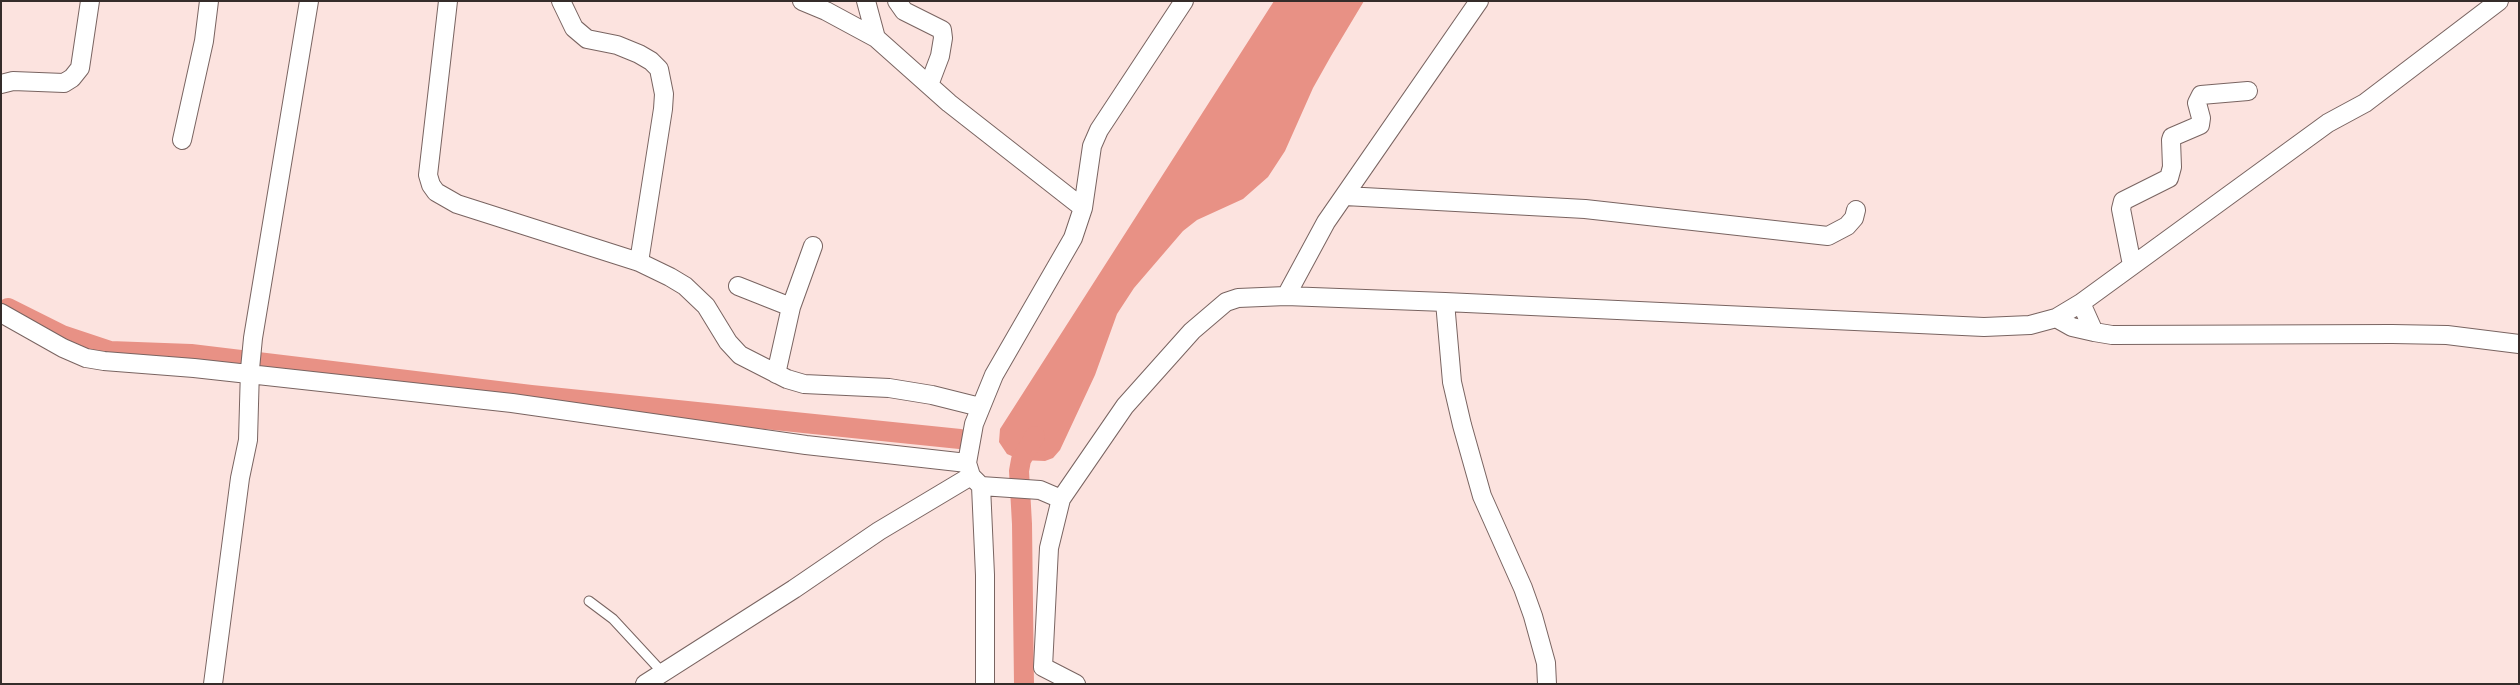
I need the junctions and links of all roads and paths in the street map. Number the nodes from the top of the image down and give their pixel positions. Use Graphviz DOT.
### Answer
graph roads {
  1 [pos="90,1"];
  2 [pos="209,1"];
  3 [pos="308,1"];
  4 [pos="448,1"];
  5 [pos="561,1"];
  6 [pos="802,1"];
  7 [pos="866,1"];
  8 [pos="897,1"];
  9 [pos="1184,1"];
  10 [pos="1479,1"];
  11 [pos="2499,1"];
  12 [pos="876,38"];
  13 [pos="1,84"];
  14 [pos="929,85"];
  15 [pos="2248,91"];
  16 [pos="182,140"];
  17 [pos="1345,196"];
  18 [pos="1083,208"];
  19 [pos="1856,210"];
  20 [pos="813,246"];
  21 [pos="639,262"];
  22 [pos="2132,265"];
  23 [pos="738,286"];
  24 [pos="1286,296"];
  25 [pos="1445,302"];
  26 [pos="2081,304"];
  27 [pos="791,307"];
  28 [pos="1,313"];
  29 [pos="2056,318"];
  30 [pos="2094,332"];
  31 [pos="2519,344"];
  32 [pos="250,372"];
  33 [pos="776,374"];
  34 [pos="980,407"];
  35 [pos="979,478"];
  36 [pos="1061,499"];
  37 [pos="589,601"];
  38 [pos="663,673"];
  39 [pos="1042,676"];
  40 [pos="212,684"];
  41 [pos="645,684"];
  42 [pos="985,684"];
  43 [pos="1076,684"];
  44 [pos="1547,684"];
  1 -- 13 [label="street"];
  2 -- 16 [label="street"];
  3 -- 32 [label="street"];
  4 -- 21 [label="street"];
  5 -- 21 [label="street"];
  6 -- 12 [label="street"];
  7 -- 12 [label="street"];
  8 -- 14 [label="street"];
  9 -- 18 [label="street"];
  10 -- 17 [label="street"];
  11 -- 22 [label="street"];
  12 -- 14 [label="street"];
  14 -- 18 [label="street"];
  15 -- 22 [label="street"];
  17 -- 19 [label="street"];
  17 -- 24 [label="street"];
  18 -- 34 [label="street"];
  20 -- 27 [label="street"];
  21 -- 33 [label="street"];
  22 -- 26 [label="street"];
  23 -- 27 [label="street"];
  24 -- 25 [label="street"];
  24 -- 36 [label="street"];
  25 -- 29 [label="street"];
  25 -- 44 [label="street"];
  26 -- 29 [label="street"];
  26 -- 30 [label="street"];
  27 -- 33 [label="street"];
  28 -- 32 [label="street"];
  29 -- 30 [label="street"];
  30 -- 31 [label="street"];
  32 -- 35 [label="street"];
  32 -- 40 [label="street"];
  33 -- 34 [label="street"];
  34 -- 35 [label="street"];
  35 -- 36 [label="street"];
  35 -- 38 [label="street"];
  35 -- 42 [label="street"];
  36 -- 39 [label="street"];
  37 -- 38 [label="lane"];
  38 -- 41 [label="street"];
  39 -- 43 [label="street"];
}
